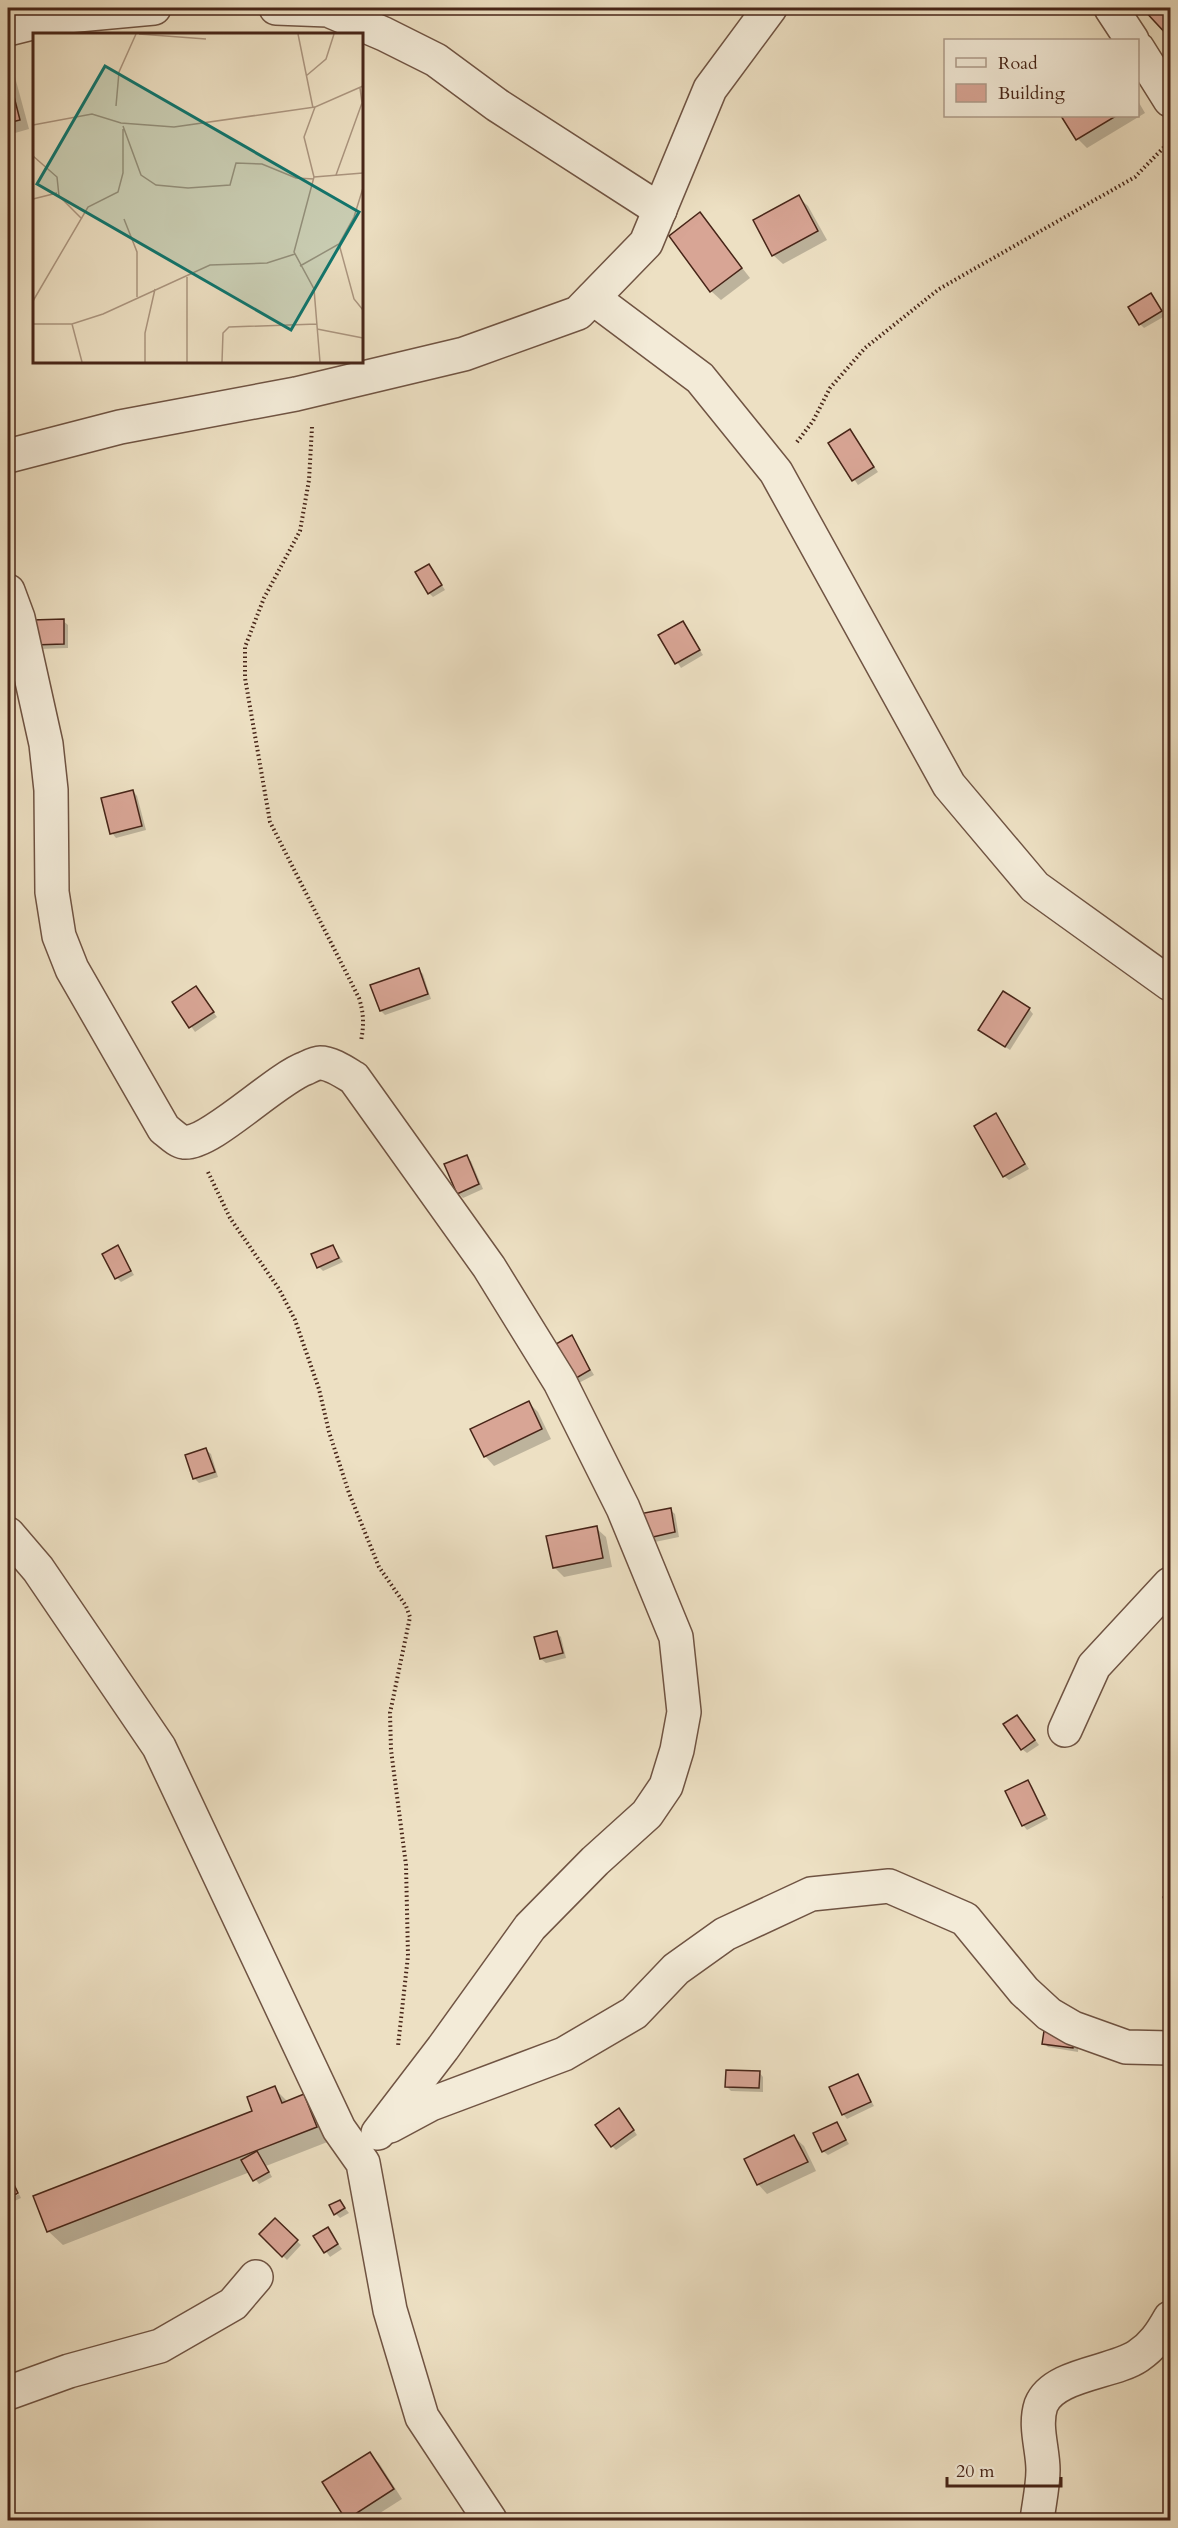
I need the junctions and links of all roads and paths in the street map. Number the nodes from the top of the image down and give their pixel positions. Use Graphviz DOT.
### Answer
graph roads {
  1 [pos="154,8"];
  2 [pos="276,8"];
  3 [pos="770,8"];
  4 [pos="1111,8"];
  5 [pos="328,9"];
  6 [pos="8,29"];
  7 [pos="1131,39"];
  8 [pos="1139,52"];
  9 [pos="1170,100"];
  10 [pos="1170,141"];
  11 [pos="660,210"];
  12 [pos="593,298"];
  13 [pos="314,390"];
  14 [pos="8,456"];
  15 [pos="776,472"];
  16 [pos="8,591"];
  17 [pos="1170,984"];
  18 [pos="354,1078"];
  19 [pos="193,1142"];
  20 [pos="8,1534"];
  21 [pos="1170,1584"];
  22 [pos="1065,1730"];
  23 [pos="1170,2048"];
  24 [pos="397,2049"];
  25 [pos="365,2140"];
  26 [pos="256,2277"];
  27 [pos="1166,2337"];
  28 [pos="8,2392"];
  29 [pos="490,2520"];
  30 [pos="1038,2520"];
  1 -- 6 [label="street"];
  2 -- 5 [label="street"];
  3 -- 11 [label="street"];
  4 -- 7 [label="street"];
  5 -- 11 [label="street"];
  8 -- 9 [label="street"];
  10 -- 15 [label="path"];
  11 -- 12 [label="street"];
  12 -- 13 [label="street"];
  12 -- 15 [label="street"];
  13 -- 14 [label="street"];
  13 -- 18 [label="path"];
  15 -- 17 [label="street"];
  16 -- 19 [label="street"];
  18 -- 19 [label="street"];
  18 -- 25 [label="street"];
  19 -- 24 [label="path"];
  20 -- 25 [label="street"];
  21 -- 22 [label="street"];
  23 -- 25 [label="street"];
  25 -- 29 [label="street"];
  26 -- 28 [label="street"];
  27 -- 30 [label="street"];
}
